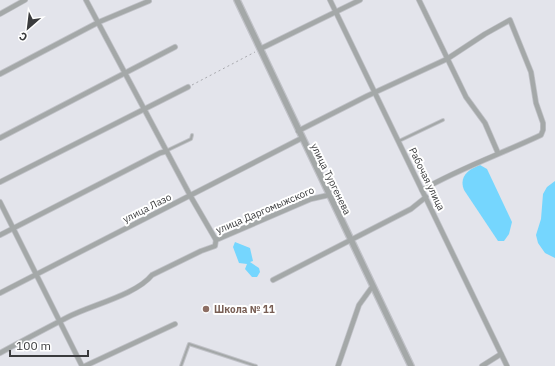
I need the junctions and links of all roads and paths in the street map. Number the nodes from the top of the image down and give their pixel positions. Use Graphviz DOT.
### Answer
graph roads {
  1 [pos="25,0"];
  2 [pos="86,0"];
  3 [pos="237,0"];
  4 [pos="330,0"];
  5 [pos="360,0"];
  6 [pos="419,0"];
  7 [pos="149,1"];
  8 [pos="336,12"];
  9 [pos="0,14"];
  10 [pos="99,22"];
  11 [pos="175,47"];
  12 [pos="260,49"];
  13 [pos="447,58"];
  14 [pos="125,73"];
  15 [pos="0,74"];
  16 [pos="188,87"];
  17 [pos="374,93"];
  18 [pos="145,108"];
  19 [pos="443,120"];
  20 [pos="298,131"];
  21 [pos="192,135"];
  22 [pos="0,138"];
  23 [pos="302,138"];
  24 [pos="398,141"];
  25 [pos="167,151"];
  26 [pos="498,153"];
  27 [pos="0,182"];
  28 [pos="422,190"];
  29 [pos="329,195"];
  30 [pos="190,197"];
  31 [pos="426,197"];
  32 [pos="0,202"];
  33 [pos="13,229"];
  34 [pos="0,235"];
  35 [pos="216,240"];
  36 [pos="350,240"];
  37 [pos="36,275"];
  38 [pos="273,280"];
  39 [pos="372,287"];
  40 [pos="0,293"];
  41 [pos="60,323"];
  42 [pos="175,324"];
  43 [pos="0,353"];
  44 [pos="501,354"];
  45 [pos="82,366"];
  46 [pos="85,366"];
  47 [pos="181,366"];
  48 [pos="256,366"];
  49 [pos="338,366"];
  50 [pos="411,366"];
  51 [pos="482,366"];
  52 [pos="507,366"];
  1 -- 9 [label="street"];
  2 -- 10 [label="street"];
  3 -- 12 [label="street, улица Тургенева"];
  4 -- 8 [label="street, Рабочая улица"];
  5 -- 8 [label="street"];
  6 -- 13 [label="street"];
  7 -- 10 [label="street"];
  8 -- 12 [label="street"];
  8 -- 17 [label="street, Рабочая улица"];
  10 -- 14 [label="street"];
  10 -- 15 [label="street"];
  11 -- 14 [label="street"];
  12 -- 16 [label="path"];
  12 -- 20 [label="street, улица Тургенева"];
  13 -- 17 [label="street"];
  13 -- 26 [label="street"];
  13 -- 26 [label="street"];
  14 -- 18 [label="street"];
  14 -- 22 [label="street"];
  16 -- 18 [label="street"];
  17 -- 20 [label="street"];
  17 -- 24 [label="street, Рабочая улица"];
  18 -- 25 [label="street"];
  18 -- 27 [label="street"];
  19 -- 24 [label="lane"];
  20 -- 23 [label="street, улица Тургенева"];
  21 -- 25 [label="lane"];
  23 -- 29 [label="street, улица Тургенева"];
  23 -- 30 [label="street, улица Лазо"];
  24 -- 28 [label="street, Рабочая улица"];
  25 -- 30 [label="street"];
  25 -- 33 [label="street"];
  26 -- 28 [label="street"];
  28 -- 31 [label="street, Рабочая улица"];
  29 -- 35 [label="street, улица Даргомыжского"];
  29 -- 36 [label="street, улица Тургенева"];
  30 -- 35 [label="street"];
  30 -- 37 [label="street, улица Лазо"];
  31 -- 36 [label="street"];
  31 -- 44 [label="street, Рабочая улица"];
  32 -- 33 [label="street"];
  33 -- 34 [label="street"];
  33 -- 37 [label="street"];
  35 -- 41 [label="street, улица Даргомыжского"];
  36 -- 38 [label="street"];
  36 -- 39 [label="street, улица Тургенева"];
  37 -- 40 [label="street, улица Лазо"];
  37 -- 41 [label="street"];
  39 -- 49 [label="street"];
  39 -- 50 [label="street, улица Тургенева"];
  41 -- 43 [label="street, улица Даргомыжского"];
  41 -- 45 [label="street"];
  42 -- 46 [label="street"];
  44 -- 51 [label="street"];
  44 -- 52 [label="street, Рабочая улица"];
  47 -- 48 [label="lane"];
}
